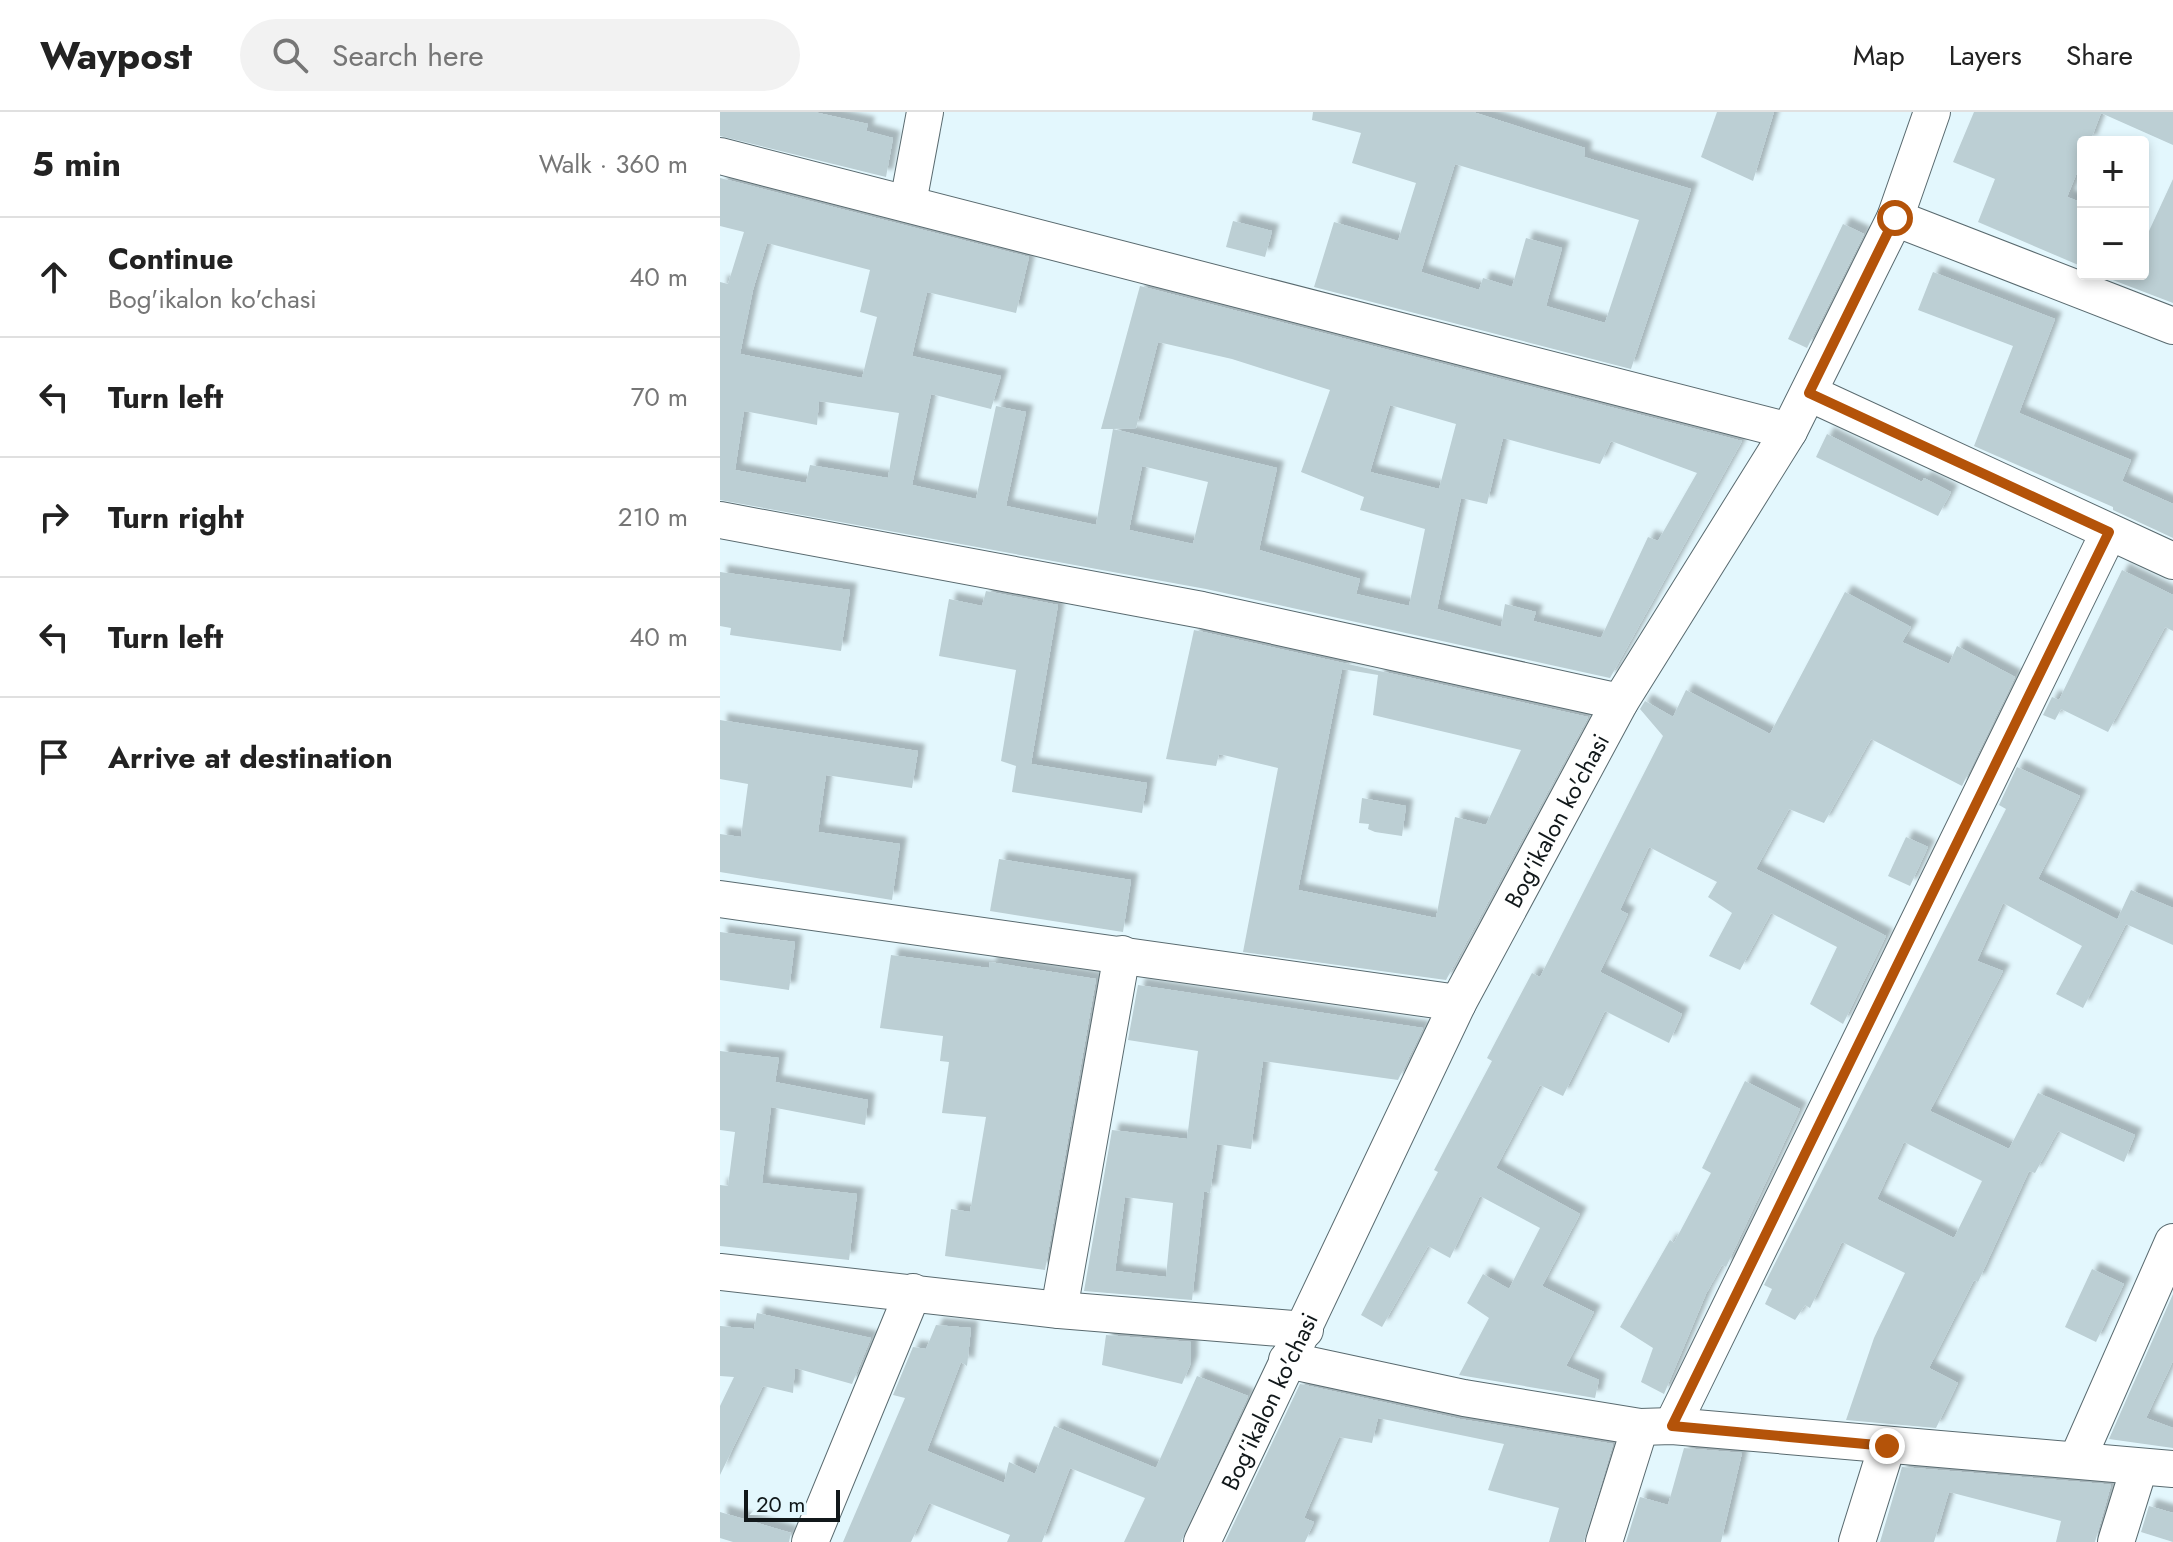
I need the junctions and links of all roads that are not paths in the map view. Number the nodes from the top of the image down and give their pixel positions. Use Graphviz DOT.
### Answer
graph roads {
  1 [pos="925,112"];
  2 [pos="1932,112"];
  3 [pos="720,156"];
  4 [pos="908,203"];
  5 [pos="1895,218"];
  6 [pos="2173,326"];
  7 [pos="1809,393"];
  8 [pos="1789,431"];
  9 [pos="720,520"];
  10 [pos="2109,532"];
  11 [pos="2173,561"];
  12 [pos="1620,702"];
  13 [pos="720,899"];
  14 [pos="1122,954"];
  15 [pos="1458,1003"];
  16 [pos="2173,1242"];
  17 [pos="720,1272"];
  18 [pos="913,1292"];
  19 [pos="1059,1310"];
  20 [pos="1296,1345"];
  21 [pos="1656,1426"];
  22 [pos="1887,1446"];
  23 [pos="2077,1460"];
  24 [pos="2156,1468"];
  25 [pos="810,1542"];
  26 [pos="1202,1542"];
  27 [pos="1604,1542"];
  28 [pos="1857,1542"];
  29 [pos="2116,1542"];
  1 -- 4 [label="street"];
  2 -- 5 [label="street, Bog'ikalon ko'chasi"];
  3 -- 4 [label="street"];
  4 -- 8 [label="street"];
  5 -- 6 [label="street"];
  5 -- 7 [label="street, Bog'ikalon ko'chasi"];
  7 -- 8 [label="street, Bog'ikalon ko'chasi"];
  7 -- 10 [label="street"];
  8 -- 12 [label="street, Bog'ikalon ko'chasi"];
  9 -- 12 [label="street"];
  10 -- 11 [label="street"];
  10 -- 21 [label="street"];
  12 -- 15 [label="street, Bog'ikalon ko'chasi"];
  13 -- 14 [label="street"];
  14 -- 15 [label="street"];
  14 -- 19 [label="street"];
  15 -- 20 [label="street, Bog'ikalon ko'chasi"];
  16 -- 23 [label="street"];
  17 -- 18 [label="street"];
  18 -- 19 [label="street"];
  18 -- 25 [label="street"];
  19 -- 20 [label="street"];
  20 -- 21 [label="street"];
  20 -- 26 [label="street, Bog'ikalon ko'chasi"];
  21 -- 22 [label="street"];
  21 -- 27 [label="street"];
  22 -- 23 [label="street"];
  22 -- 28 [label="street"];
  23 -- 24 [label="street"];
  24 -- 29 [label="street"];
}
